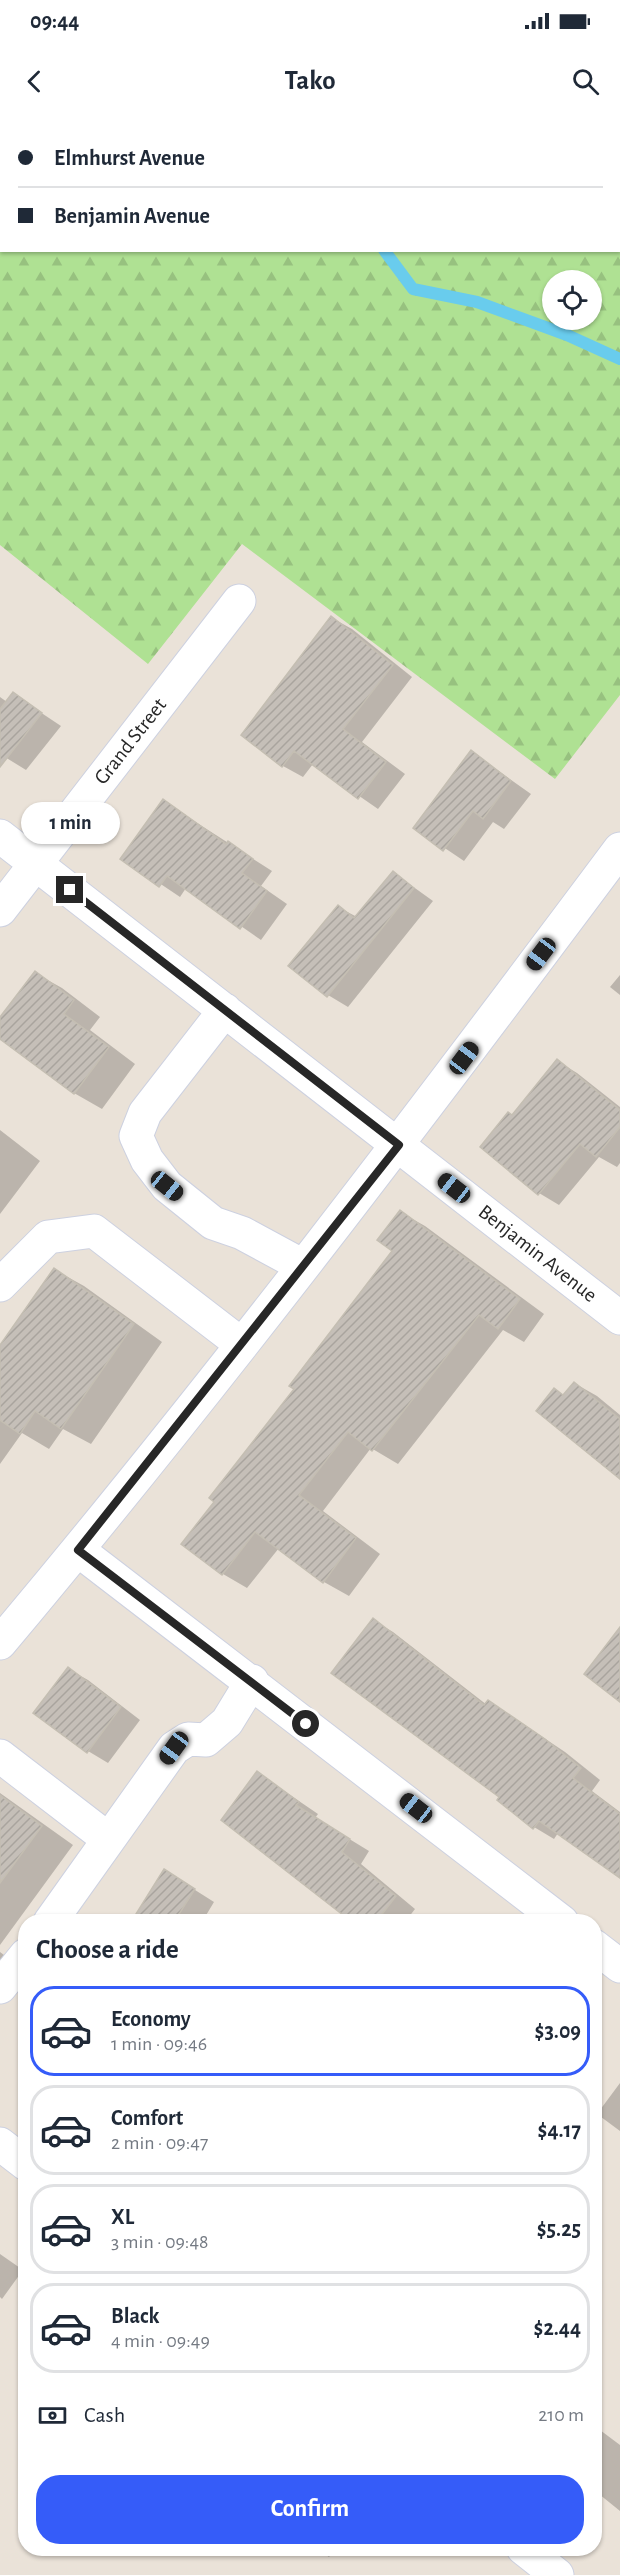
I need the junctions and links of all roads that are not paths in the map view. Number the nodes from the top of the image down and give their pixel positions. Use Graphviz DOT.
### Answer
graph roads {
  1 [pos="239,601"];
  2 [pos="0,836"];
  3 [pos="620,849"];
  4 [pos="36,864"];
  5 [pos="0,910"];
  6 [pos="225,1010"];
  7 [pos="399,1145"];
  8 [pos="303,1266"];
  9 [pos="0,1285"];
  10 [pos="620,1318"];
  11 [pos="241,1344"];
  12 [pos="78,1550"];
  13 [pos="0,1642"];
  14 [pos="252,1681"];
  15 [pos="0,1756"];
  16 [pos="108,1839"];
  17 [pos="56,1914"];
  18 [pos="552,1914"];
  19 [pos="602,1952"];
  20 [pos="18,1965"];
  21 [pos="620,1966"];
  22 [pos="0,1987"];
  23 [pos="0,2144"];
  24 [pos="18,2158"];
  25 [pos="533,2556"];
  26 [pos="557,2575"];
  1 -- 4 [label="street, Grand Street"];
  2 -- 4 [label="street, Benjamin Avenue"];
  3 -- 7 [label="street"];
  4 -- 5 [label="street, Grand Street"];
  4 -- 6 [label="street, Benjamin Avenue"];
  6 -- 7 [label="street, Benjamin Avenue"];
  6 -- 8 [label="street"];
  7 -- 8 [label="street"];
  7 -- 10 [label="street, Benjamin Avenue"];
  8 -- 11 [label="street"];
  9 -- 11 [label="street"];
  11 -- 12 [label="street"];
  12 -- 13 [label="street"];
  12 -- 14 [label="street"];
  14 -- 16 [label="street"];
  14 -- 18 [label="street"];
  15 -- 16 [label="street"];
  16 -- 17 [label="street"];
  19 -- 21 [label="street"];
  20 -- 22 [label="street"];
  23 -- 24 [label="street"];
  25 -- 26 [label="street"];
}
